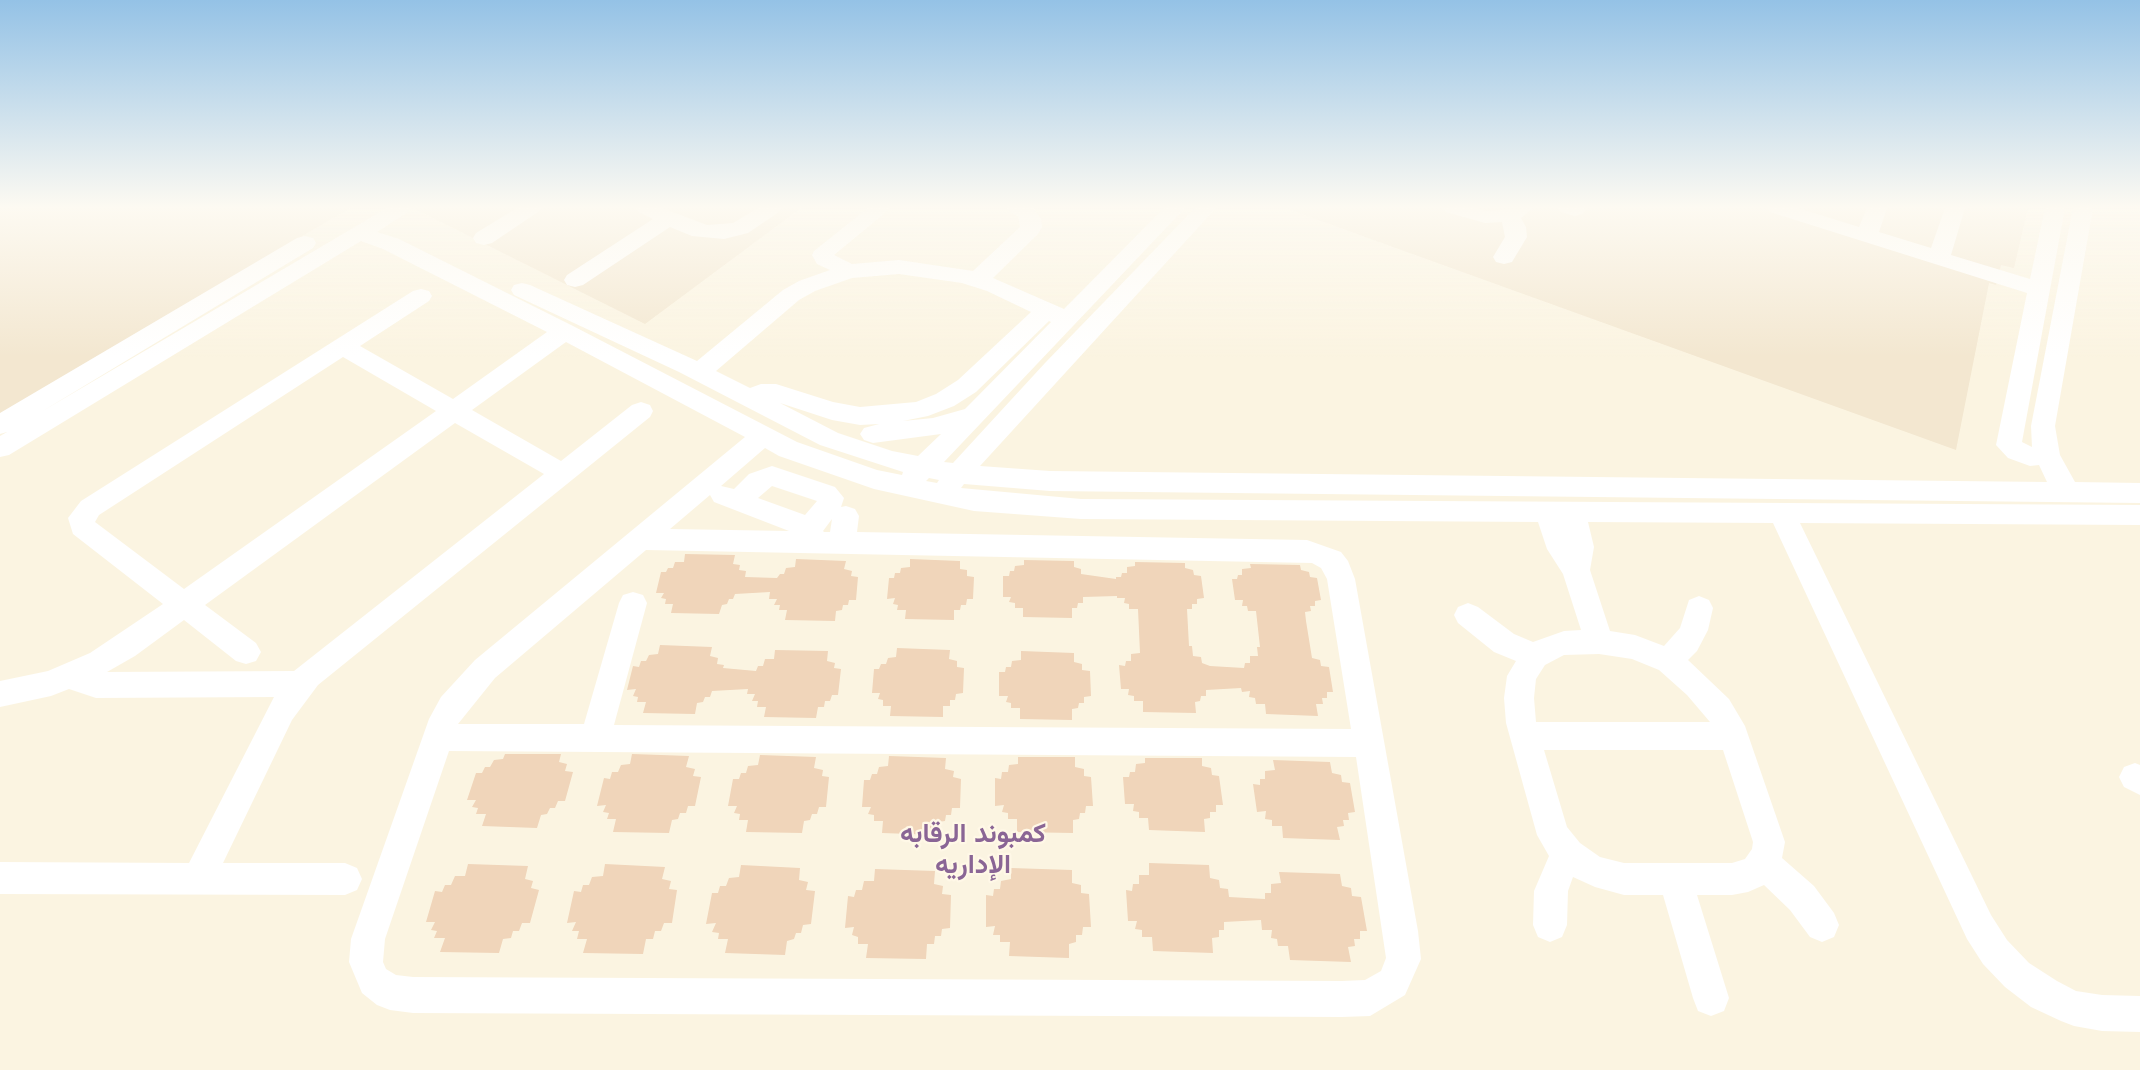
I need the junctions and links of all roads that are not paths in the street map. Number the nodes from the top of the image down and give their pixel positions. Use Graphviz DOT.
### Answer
graph roads {
  1 [pos="299,258"];
  2 [pos="317,258"];
  3 [pos="419,258"];
  4 [pos="453,258"];
  5 [pos="608,258"];
  6 [pos="819,258"];
  7 [pos="824,258"];
  8 [pos="1000,258"];
  9 [pos="1120,258"];
  10 [pos="1159,258"];
  11 [pos="1939,258"];
  12 [pos="2045,258"];
  13 [pos="2074,258"];
  14 [pos="849,271"];
  15 [pos="978,279"];
  16 [pos="575,280"];
  17 [pos="2039,289"];
  18 [pos="421,296"];
  19 [pos="1057,315"];
  20 [pos="558,328"];
  21 [pos="342,346"];
  22 [pos="693,369"];
  23 [pos="2022,378"];
  24 [pos="2049,387"];
  25 [pos="749,398"];
  26 [pos="446,407"];
  27 [pos="641,411"];
  28 [pos="975,414"];
  29 [pos="0,425"];
  30 [pos="802,426"];
  31 [pos="763,436"];
  32 [pos="0,448"];
  33 [pos="2048,455"];
  34 [pos="924,468"];
  35 [pos="562,473"];
  36 [pos="958,474"];
  37 [pos="702,487"];
  38 [pos="905,487"];
  39 [pos="2068,493"];
  40 [pos="2140,493"];
  41 [pos="939,495"];
  42 [pos="738,501"];
  43 [pos="1560,512"];
  44 [pos="1782,513"];
  45 [pos="2140,515"];
  46 [pos="827,533"];
  47 [pos="640,539"];
  48 [pos="179,600"];
  49 [pos="633,603"];
  50 [pos="1699,608"];
  51 [pos="1468,615"];
  52 [pos="1599,642"];
  53 [pos="246,652"];
  54 [pos="1535,656"];
  55 [pos="1669,661"];
  56 [pos="73,674"];
  57 [pos="0,677"];
  58 [pos="300,684"];
  59 [pos="0,694"];
  60 [pos="1524,736"];
  61 [pos="1734,736"];
  62 [pos="438,737"];
  63 [pos="595,738"];
  64 [pos="1369,742"];
  65 [pos="1569,854"];
  66 [pos="1764,863"];
  67 [pos="0,878"];
  68 [pos="198,879"];
  69 [pos="345,879"];
  70 [pos="1675,879"];
  71 [pos="1550,924"];
  72 [pos="1822,925"];
  73 [pos="1711,998"];
  74 [pos="2140,1014"];
  1 -- 29 [label="street"];
  2 -- 32 [label="street"];
  3 -- 20 [label="street"];
  4 -- 22 [label="street"];
  5 -- 16 [label="street"];
  6 -- 22 [label="street"];
  7 -- 14 [label="street"];
  8 -- 15 [label="street"];
  9 -- 19 [label="street"];
  10 -- 36 [label="street"];
  11 -- 17 [label="street"];
  12 -- 17 [label="street"];
  13 -- 24 [label="street"];
  14 -- 15 [label="street"];
  14 -- 22 [label="street"];
  15 -- 19 [label="street"];
  17 -- 23 [label="street"];
  18 -- 21 [label="street"];
  19 -- 25 [label="street"];
  19 -- 28 [label="street"];
  20 -- 26 [label="street"];
  20 -- 31 [label="street"];
  21 -- 26 [label="street"];
  21 -- 48 [label="street"];
  22 -- 25 [label="street"];
  23 -- 24 [label="street"];
  23 -- 33 [label="street"];
  24 -- 33 [label="street"];
  25 -- 30 [label="street"];
  26 -- 35 [label="street"];
  26 -- 48 [label="street"];
  27 -- 35 [label="street"];
  28 -- 30 [label="street"];
  28 -- 34 [label="street"];
  30 -- 34 [label="street"];
  31 -- 37 [label="street"];
  31 -- 38 [label="street"];
  33 -- 39 [label="street"];
  34 -- 36 [label="street"];
  34 -- 38 [label="street"];
  35 -- 58 [label="street"];
  36 -- 39 [label="street"];
  36 -- 41 [label="street"];
  37 -- 42 [label="street"];
  37 -- 47 [label="street"];
  38 -- 41 [label="street"];
  39 -- 40 [label="street"];
  41 -- 43 [label="street"];
  42 -- 46 [label="street"];
  42 -- 46 [label="street"];
  43 -- 44 [label="street"];
  43 -- 52 [label="street"];
  44 -- 45 [label="street"];
  44 -- 74 [label="street"];
  46 -- 47 [label="street"];
  46 -- 64 [label="street"];
  47 -- 62 [label="street"];
  48 -- 53 [label="street"];
  48 -- 56 [label="street"];
  48 -- 57 [label="street"];
  49 -- 63 [label="street"];
  50 -- 55 [label="street"];
  51 -- 54 [label="street"];
  52 -- 54 [label="street"];
  52 -- 55 [label="street"];
  54 -- 60 [label="street"];
  55 -- 61 [label="street"];
  56 -- 58 [label="street"];
  56 -- 59 [label="street"];
  58 -- 68 [label="street"];
  60 -- 61 [label="street"];
  60 -- 65 [label="street"];
  61 -- 66 [label="street"];
  62 -- 63 [label="street"];
  62 -- 64 [label="street"];
  63 -- 64 [label="street"];
  65 -- 70 [label="street"];
  65 -- 71 [label="street"];
  66 -- 70 [label="street"];
  66 -- 72 [label="street"];
  67 -- 68 [label="street"];
  68 -- 69 [label="street"];
  70 -- 73 [label="street"];
}
